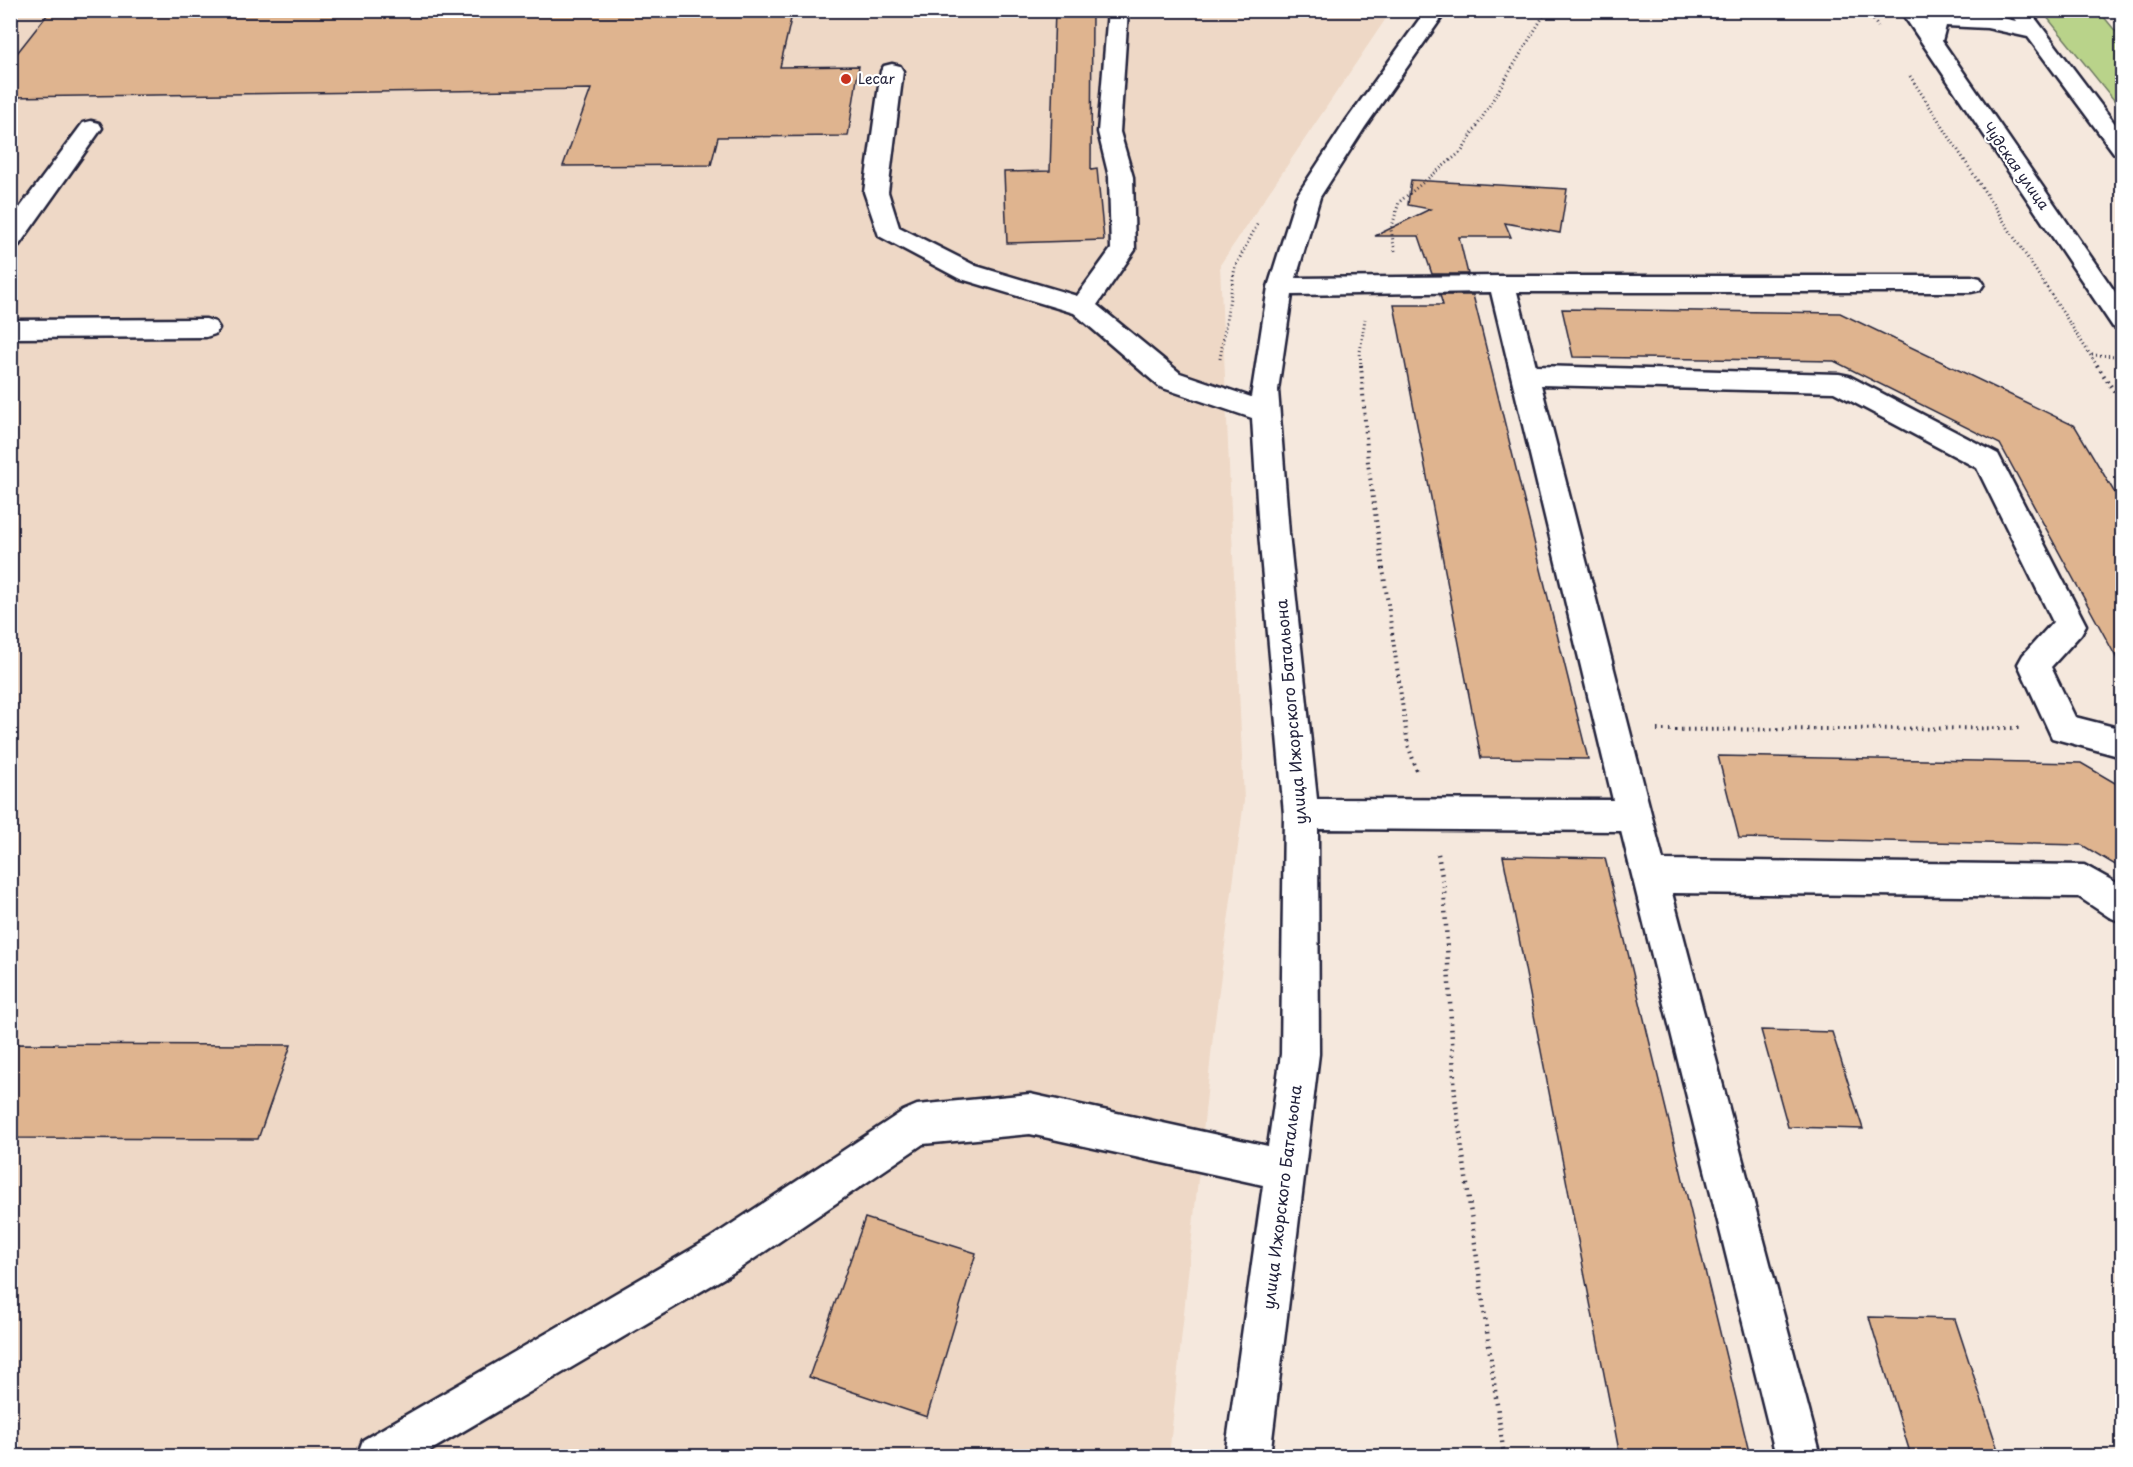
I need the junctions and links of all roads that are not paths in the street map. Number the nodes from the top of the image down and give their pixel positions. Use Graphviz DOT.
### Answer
graph roads {
  1 [pos="1118,10"];
  2 [pos="1437,10"];
  3 [pos="1910,10"];
  4 [pos="2018,10"];
  5 [pos="2036,33"];
  6 [pos="1931,44"];
  7 [pos="892,71"];
  8 [pos="91,128"];
  9 [pos="2122,148"];
  10 [pos="10,239"];
  11 [pos="1502,284"];
  12 [pos="1971,284"];
  13 [pos="1281,287"];
  14 [pos="1083,307"];
  15 [pos="2122,321"];
  16 [pos="206,328"];
  17 [pos="10,329"];
  18 [pos="1525,375"];
  19 [pos="1266,412"];
  20 [pos="2122,743"];
  21 [pos="1301,814"];
  22 [pos="1635,816"];
  23 [pos="1650,876"];
  24 [pos="2122,905"];
  25 [pos="1285,1170"];
  26 [pos="379,1456"];
  27 [pos="1248,1456"];
  28 [pos="1799,1456"];
  1 -- 14 [label="main road"];
  2 -- 13 [label="main road, улица Ижорского Батальона"];
  3 -- 6 [label="main road, Чудская улица"];
  4 -- 5 [label="main road"];
  5 -- 6 [label="main road"];
  5 -- 9 [label="main road"];
  6 -- 15 [label="main road, Чудская улица"];
  7 -- 14 [label="main road"];
  8 -- 10 [label="main road"];
  11 -- 12 [label="main road"];
  11 -- 13 [label="main road"];
  11 -- 18 [label="main road"];
  13 -- 19 [label="main road, улица Ижорского Батальона"];
  14 -- 19 [label="main road"];
  16 -- 17 [label="main road"];
  18 -- 20 [label="main road"];
  18 -- 22 [label="main road"];
  19 -- 21 [label="main road, улица Ижорского Батальона"];
  21 -- 22 [label="main road"];
  21 -- 25 [label="main road, улица Ижорского Батальона"];
  22 -- 23 [label="main road"];
  23 -- 24 [label="main road"];
  23 -- 28 [label="main road"];
  25 -- 26 [label="main road"];
  25 -- 27 [label="main road, улица Ижорского Батальона"];
}
